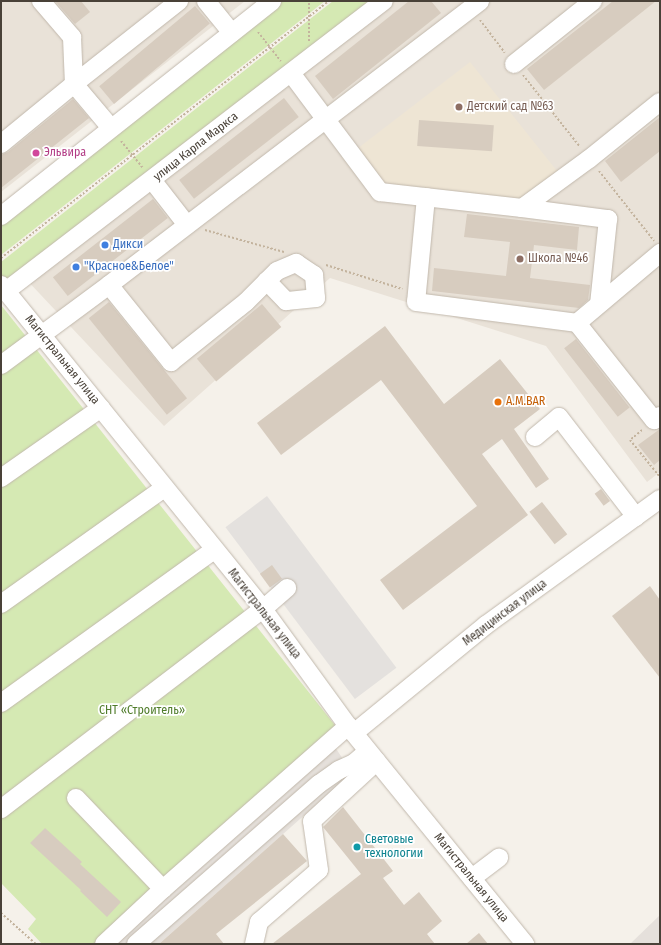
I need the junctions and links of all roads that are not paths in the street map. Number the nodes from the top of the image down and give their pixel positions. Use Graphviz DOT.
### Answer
graph roads {
  1 [pos="41,1"];
  2 [pos="179,1"];
  3 [pos="206,1"];
  4 [pos="272,1"];
  5 [pos="384,1"];
  6 [pos="593,1"];
  7 [pos="475,5"];
  8 [pos="232,33"];
  9 [pos="514,64"];
  10 [pos="291,73"];
  11 [pos="74,84"];
  12 [pos="660,102"];
  13 [pos="325,119"];
  14 [pos="111,128"];
  15 [pos="1,144"];
  16 [pos="152,180"];
  17 [pos="426,197"];
  18 [pos="522,208"];
  19 [pos="1,216"];
  20 [pos="187,225"];
  21 [pos="658,247"];
  22 [pos="267,282"];
  23 [pos="109,285"];
  24 [pos="4,288"];
  25 [pos="599,304"];
  26 [pos="577,324"];
  27 [pos="42,335"];
  28 [pos="1,364"];
  29 [pos="101,408"];
  30 [pos="657,418"];
  31 [pos="534,437"];
  32 [pos="1,478"];
  33 [pos="164,488"];
  34 [pos="660,499"];
  35 [pos="636,517"];
  36 [pos="214,550"];
  37 [pos="286,588"];
  38 [pos="1,604"];
  39 [pos="263,609"];
  40 [pos="1,703"];
  41 [pos="351,730"];
  42 [pos="372,756"];
  43 [pos="76,798"];
  44 [pos="1,809"];
  45 [pos="499,858"];
  46 [pos="472,878"];
  47 [pos="163,889"];
  48 [pos="104,944"];
  49 [pos="136,944"];
  50 [pos="254,944"];
  51 [pos="525,944"];
  1 -- 11 [label="street"];
  2 -- 11 [label="street"];
  3 -- 8 [label="street"];
  4 -- 8 [label="street"];
  5 -- 10 [label="street, улица Карла Маркса"];
  6 -- 9 [label="street"];
  7 -- 13 [label="street"];
  8 -- 14 [label="street"];
  10 -- 13 [label="street"];
  10 -- 16 [label="street, улица Карла Маркса"];
  11 -- 14 [label="street"];
  11 -- 15 [label="street"];
  12 -- 18 [label="street"];
  13 -- 17 [label="street"];
  13 -- 20 [label="street"];
  14 -- 19 [label="street"];
  16 -- 20 [label="street"];
  16 -- 24 [label="street, улица Карла Маркса"];
  17 -- 18 [label="street"];
  17 -- 26 [label="street"];
  18 -- 25 [label="street"];
  20 -- 23 [label="street"];
  21 -- 25 [label="street"];
  22 -- 23 [label="street"];
  23 -- 27 [label="street"];
  24 -- 27 [label="street, Магистральная улица"];
  25 -- 26 [label="street"];
  26 -- 30 [label="street"];
  27 -- 28 [label="street"];
  27 -- 29 [label="street, Магистральная улица"];
  29 -- 32 [label="street"];
  29 -- 33 [label="street, Магистральная улица"];
  31 -- 35 [label="street"];
  33 -- 36 [label="street, Магистральная улица"];
  33 -- 38 [label="street"];
  34 -- 35 [label="street, Медицинская улица"];
  35 -- 41 [label="street, Медицинская улица"];
  36 -- 39 [label="street, Магистральная улица"];
  36 -- 40 [label="street"];
  37 -- 39 [label="street"];
  39 -- 41 [label="street, Магистральная улица"];
  39 -- 44 [label="street"];
  41 -- 42 [label="street, Магистральная улица"];
  41 -- 47 [label="street, Медицинская улица"];
  42 -- 46 [label="street, Магистральная улица"];
  42 -- 49 [label="street"];
  42 -- 50 [label="street"];
  43 -- 47 [label="street"];
  45 -- 46 [label="street"];
  46 -- 51 [label="street, Магистральная улица"];
  47 -- 48 [label="street, Медицинская улица"];
}
